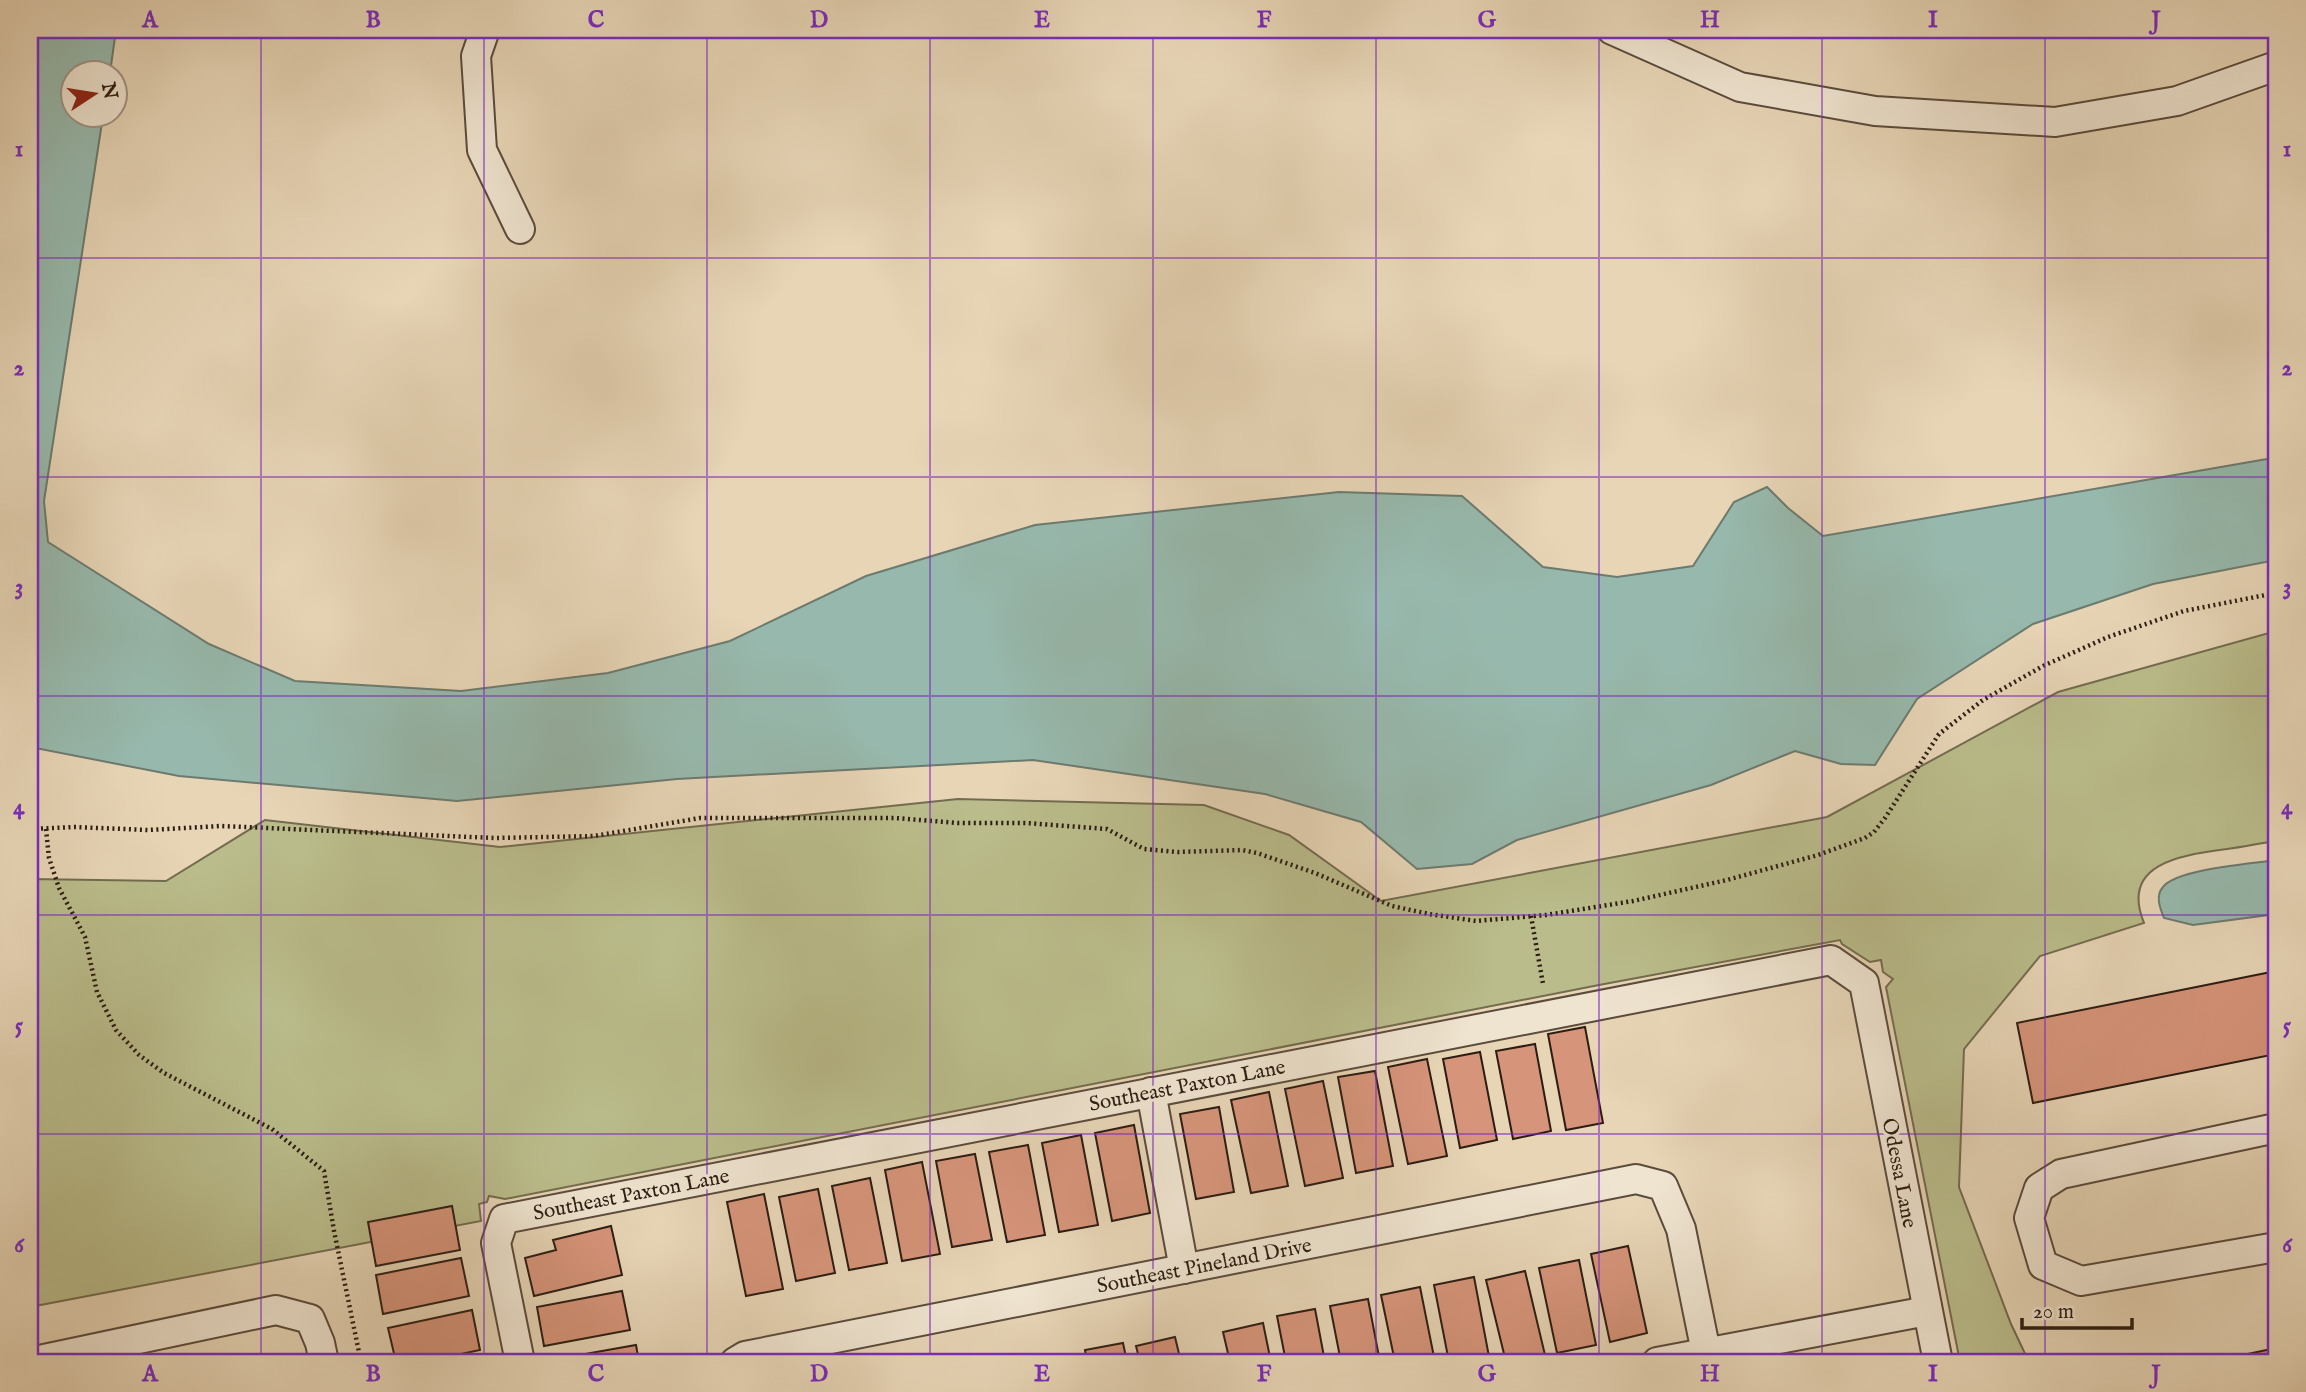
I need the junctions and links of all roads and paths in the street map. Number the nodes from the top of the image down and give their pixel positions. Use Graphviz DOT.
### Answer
graph roads {
  1 [pos="485,30"];
  2 [pos="1612,30"];
  3 [pos="2276,66"];
  4 [pos="520,229"];
  5 [pos="2276,593"];
  6 [pos="30,829"];
  7 [pos="46,829"];
  8 [pos="1531,916"];
  9 [pos="1864,983"];
  10 [pos="1548,1014"];
  11 [pos="1151,1092"];
  12 [pos="2276,1128"];
  13 [pos="2276,1247"];
  14 [pos="1184,1269"];
  15 [pos="1927,1311"];
  16 [pos="1707,1357"];
  17 [pos="740,1359"];
  18 [pos="30,1362"];
  19 [pos="324,1362"];
  20 [pos="361,1362"];
  21 [pos="520,1362"];
  22 [pos="1657,1362"];
  23 [pos="1938,1362"];
  1 -- 4 [label="street"];
  2 -- 3 [label="street"];
  5 -- 8 [label="path"];
  6 -- 7 [label="path"];
  7 -- 8 [label="path"];
  7 -- 20 [label="path"];
  8 -- 10 [label="path"];
  9 -- 10 [label="street, Southeast Paxton Lane"];
  9 -- 15 [label="street, Odessa Lane"];
  10 -- 11 [label="street, Southeast Paxton Lane"];
  11 -- 14 [label="street"];
  11 -- 21 [label="street, Southeast Paxton Lane"];
  12 -- 13 [label="street"];
  14 -- 16 [label="street, Southeast Pineland Drive"];
  14 -- 17 [label="street, Southeast Pineland Drive"];
  15 -- 16 [label="street"];
  15 -- 23 [label="street, Odessa Lane"];
  16 -- 22 [label="street"];
  18 -- 19 [label="street"];
}
